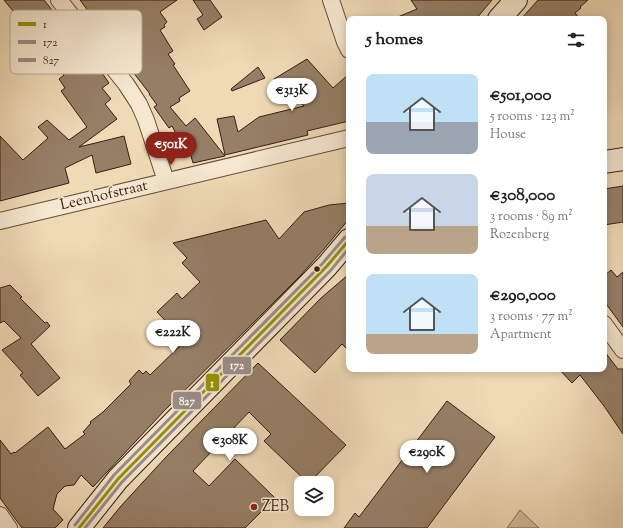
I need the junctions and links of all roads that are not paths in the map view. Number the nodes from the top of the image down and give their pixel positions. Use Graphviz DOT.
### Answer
graph roads {
  1 [pos="59,0"];
  2 [pos="330,0"];
  3 [pos="516,0"];
  4 [pos="67,10"];
  5 [pos="502,16"];
  6 [pos="346,44"];
  7 [pos="118,74"];
  8 [pos="346,139"];
  9 [pos="623,159"];
  10 [pos="607,162"];
  11 [pos="166,182"];
  12 [pos="0,220"];
  13 [pos="346,243"];
  14 [pos="607,328"];
  15 [pos="623,350"];
  16 [pos="0,515"];
  17 [pos="9,528"];
  18 [pos="79,528"];
  1 -- 4 [label="street"];
  2 -- 6 [label="street"];
  3 -- 5 [label="main road"];
  7 -- 11 [label="street"];
  8 -- 11 [label="street, Leenhofstraat"];
  9 -- 10 [label="main road"];
  11 -- 12 [label="street, Leenhofstraat"];
  13 -- 18 [label="main road"];
  14 -- 15 [label="street"];
  16 -- 17 [label="street"];
}
